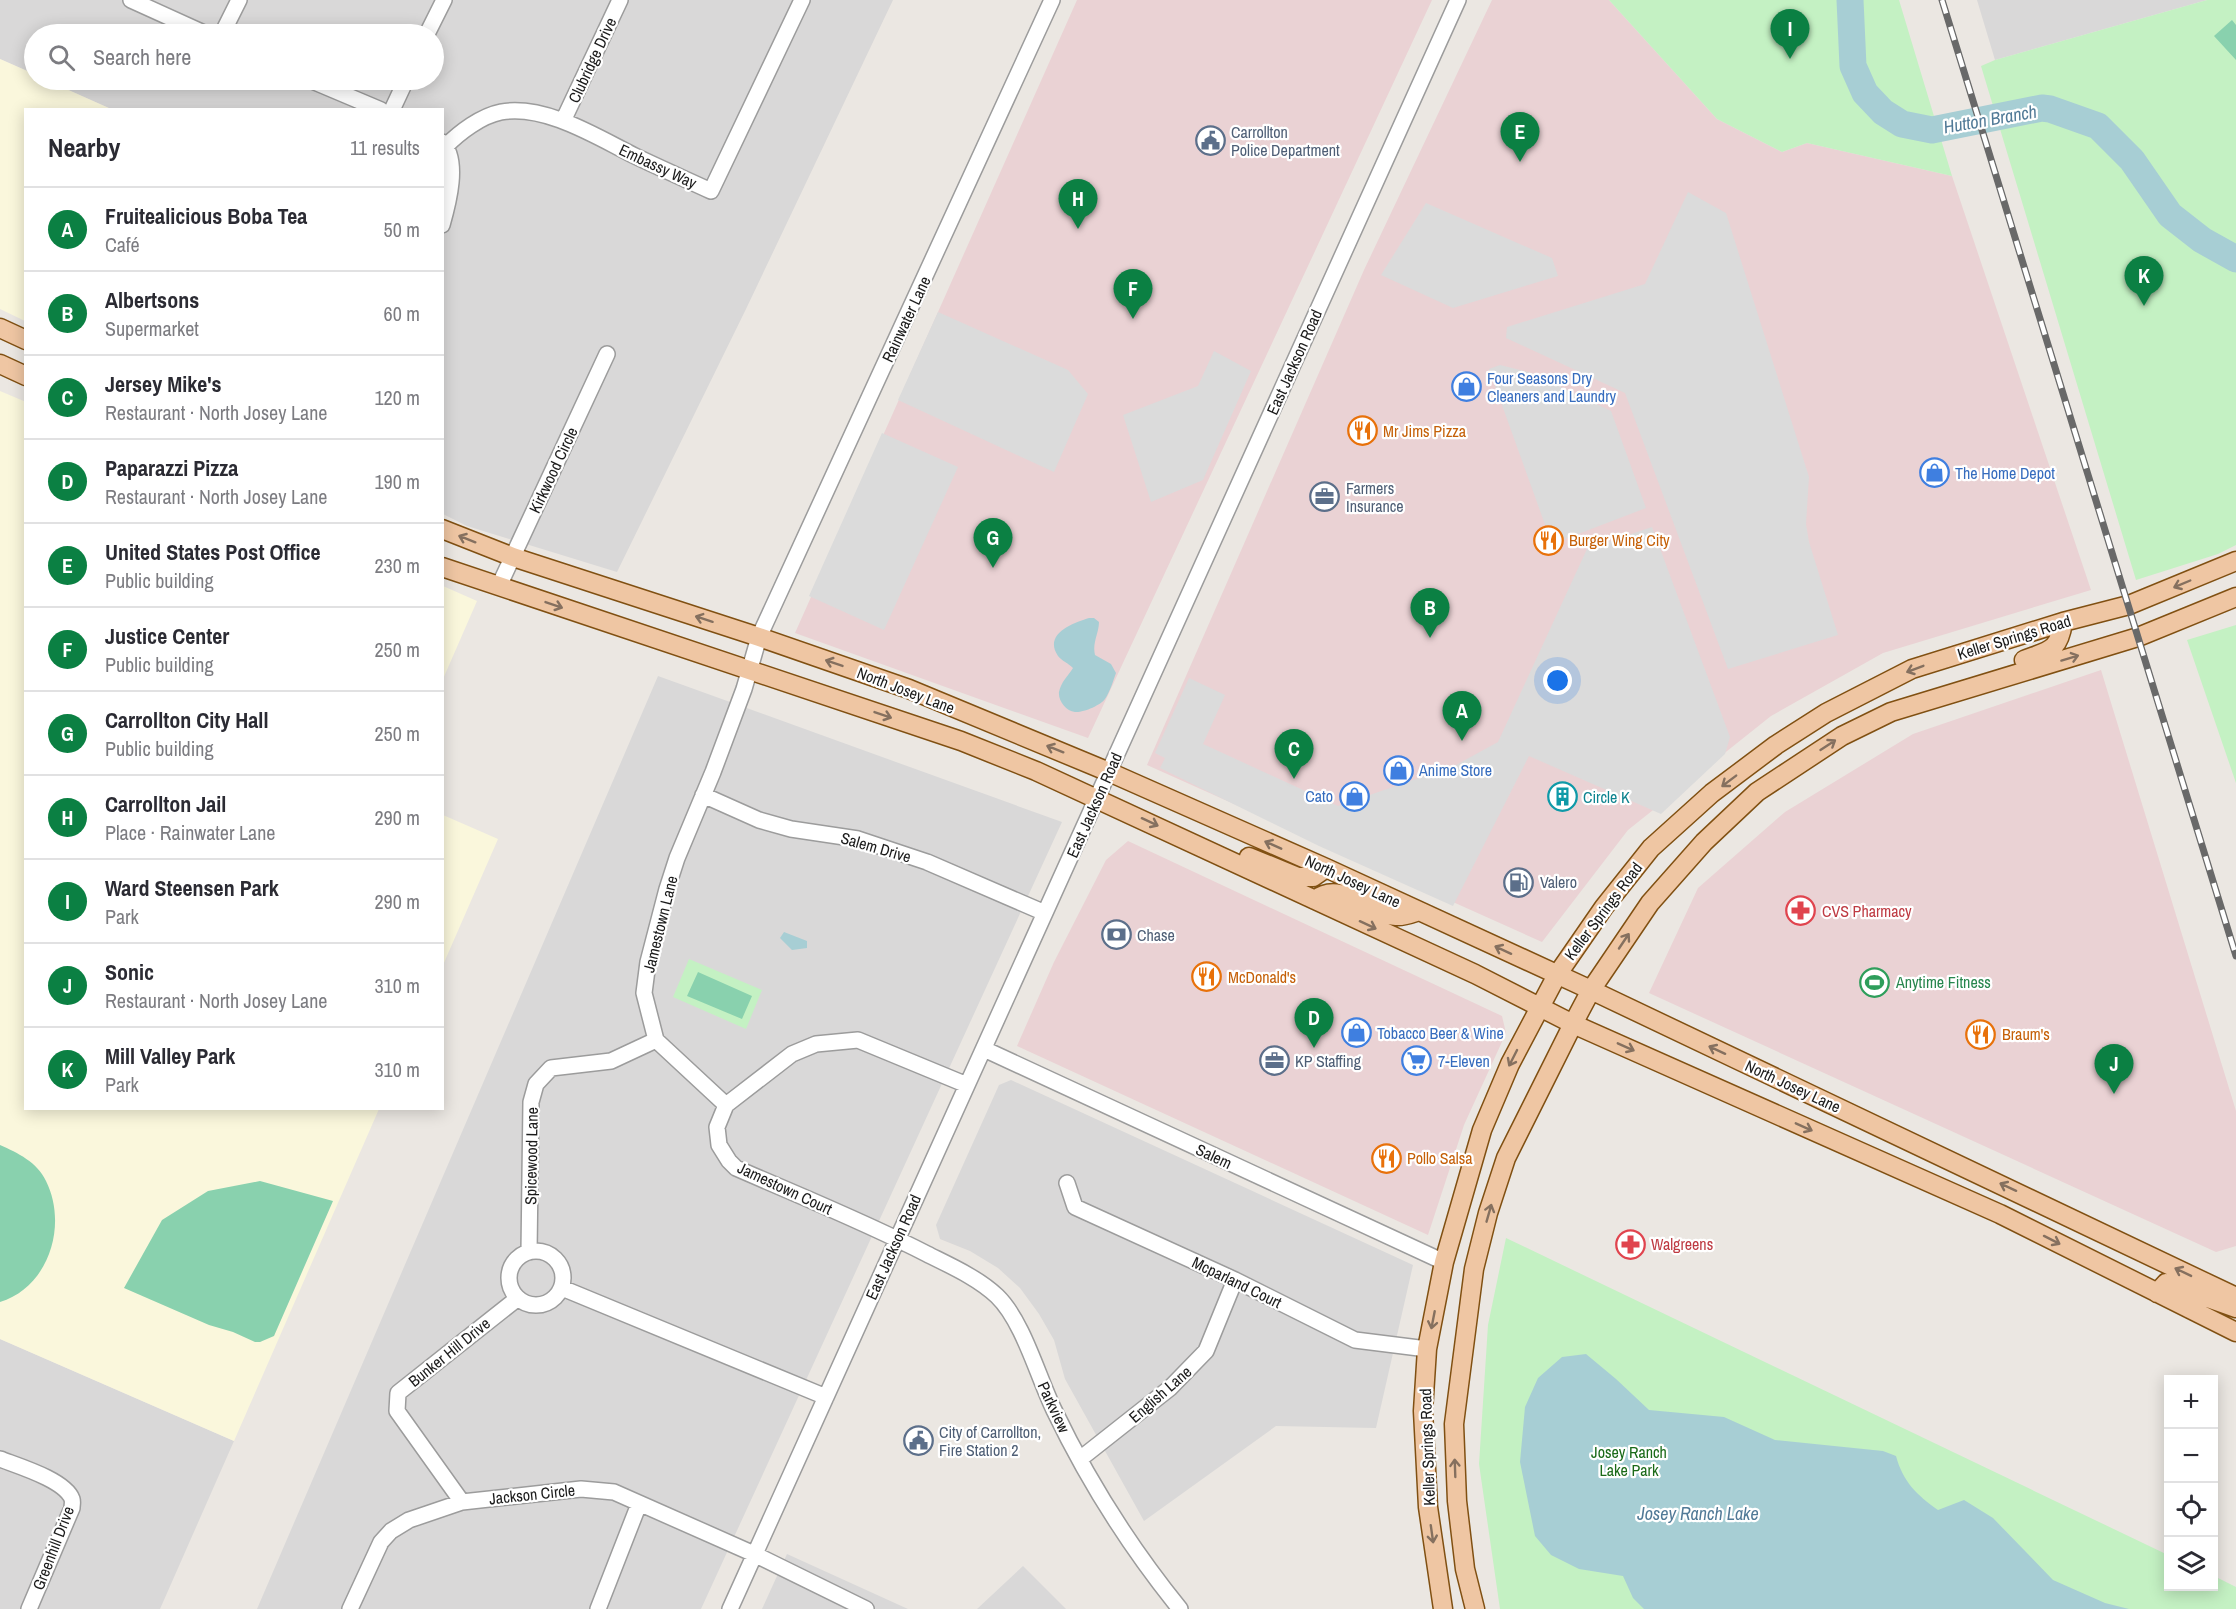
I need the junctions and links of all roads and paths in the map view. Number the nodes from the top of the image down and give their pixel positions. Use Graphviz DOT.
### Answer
graph roads {
  1 [pos="131,0"];
  2 [pos="238,0"];
  3 [pos="444,0"];
  4 [pos="620,0"];
  5 [pos="802,0"];
  6 [pos="1052,0"];
  7 [pos="1458,0"];
  8 [pos="184,24"];
  9 [pos="227,24"];
  10 [pos="432,24"];
  11 [pos="334,90"];
  12 [pos="401,90"];
  13 [pos="376,108"];
  14 [pos="393,108"];
  15 [pos="563,121"];
  16 [pos="444,144"];
  17 [pos="444,219"];
  18 [pos="0,328"];
  19 [pos="24,339"];
  20 [pos="607,354"];
  21 [pos="0,364"];
  22 [pos="24,375"];
  23 [pos="444,530"];
  24 [pos="513,557"];
  25 [pos="2236,561"];
  26 [pos="444,568"];
  27 [pos="499,586"];
  28 [pos="2236,597"];
  29 [pos="2063,622"];
  30 [pos="759,638"];
  31 [pos="748,669"];
  32 [pos="2002,678"];
  33 [pos="1109,772"];
  34 [pos="703,795"];
  35 [pos="1097,798"];
  36 [pos="1236,862"];
  37 [pos="1326,868"];
  38 [pos="1315,900"];
  39 [pos="1419,911"];
  40 [pos="1045,913"];
  41 [pos="1557,975"];
  42 [pos="1591,990"];
  43 [pos="1541,1006"];
  44 [pos="1573,1024"];
  45 [pos="656,1040"];
  46 [pos="984,1049"];
  47 [pos="967,1085"];
  48 [pos="726,1105"];
  49 [pos="1067,1184"];
  50 [pos="897,1239"];
  51 [pos="529,1252"];
  52 [pos="1444,1262"];
  53 [pos="1474,1269"];
  54 [pos="1235,1280"];
  55 [pos="562,1288"];
  56 [pos="2157,1293"];
  57 [pos="2236,1297"];
  58 [pos="518,1298"];
  59 [pos="2236,1308"];
  60 [pos="2236,1332"];
  61 [pos="1427,1349"];
  62 [pos="826,1397"];
  63 [pos="0,1459"];
  64 [pos="1080,1459"];
  65 [pos="462,1502"];
  66 [pos="639,1504"];
  67 [pos="754,1554"];
  68 [pos="29,1609"];
  69 [pos="350,1609"];
  70 [pos="598,1609"];
  71 [pos="730,1609"];
  72 [pos="866,1609"];
  73 [pos="1180,1609"];
  74 [pos="1443,1609"];
  75 [pos="1475,1609"];
  1 -- 8 [label="street"];
  2 -- 9 [label="street"];
  3 -- 10 [label="street"];
  4 -- 15 [label="street, Clubridge Drive"];
  5 -- 15 [label="street, Embassy Way"];
  6 -- 30 [label="street, Rainwater Lane"];
  7 -- 33 [label="street, East Jackson Road"];
  11 -- 13 [label="street"];
  12 -- 14 [label="street"];
  15 -- 16 [label="street, Embassy Way"];
  16 -- 17 [label="street"];
  18 -- 19 [label="main road"];
  20 -- 24 [label="street, Kirkwood Circle"];
  21 -- 22 [label="main road"];
  24 -- 23 [label="main road, North Josey Lane, one-way"];
  24 -- 27 [label="street, Kirkwood Circle"];
  30 -- 24 [label="main road, North Josey Lane, one-way"];
  25 -- 29 [label="main road, Keller Springs Road, one-way"];
  26 -- 27 [label="main road, North Josey Lane"];
  27 -- 31 [label="main road, North Josey Lane, one-way"];
  32 -- 28 [label="main road, Keller Springs Road, one-way"];
  29 -- 32 [label="main road"];
  29 -- 41 [label="main road, Keller Springs Road, one-way"];
  30 -- 31 [label="street, Jamestown Lane"];
  33 -- 30 [label="main road, North Josey Lane, one-way"];
  31 -- 34 [label="street, Jamestown Lane"];
  31 -- 35 [label="main road, North Josey Lane, one-way"];
  42 -- 32 [label="main road, Keller Springs Road, one-way"];
  33 -- 35 [label="street, East Jackson Road"];
  37 -- 33 [label="main road, North Josey Lane, one-way"];
  34 -- 40 [label="street, Salem Drive"];
  34 -- 45 [label="street, Jamestown Lane"];
  35 -- 36 [label="main road, North Josey Lane, one-way"];
  35 -- 40 [label="street, East Jackson Road"];
  36 -- 37 [label="main road"];
  36 -- 38 [label="main road, North Josey Lane"];
  37 -- 39 [label="main road, North Josey Lane"];
  38 -- 39 [label="main road"];
  38 -- 43 [label="main road, North Josey Lane, one-way"];
  41 -- 39 [label="main road, North Josey Lane, one-way"];
  40 -- 46 [label="street, East Jackson Road"];
  41 -- 42 [label="main road, North Josey Lane"];
  41 -- 43 [label="main road, Keller Springs Road"];
  42 -- 44 [label="main road, Keller Springs Road"];
  57 -- 42 [label="main road, North Josey Lane, one-way"];
  43 -- 44 [label="main road, North Josey Lane"];
  43 -- 52 [label="main road, Keller Springs Road, one-way"];
  53 -- 44 [label="main road, Keller Springs Road, one-way"];
  44 -- 56 [label="main road, North Josey Lane, one-way"];
  45 -- 48 [label="street"];
  45 -- 51 [label="street, Spicewood Lane"];
  46 -- 47 [label="street, East Jackson Road"];
  46 -- 52 [label="street, Salem"];
  47 -- 48 [label="street"];
  47 -- 50 [label="street, East Jackson Road"];
  48 -- 50 [label="street, Jamestown Court"];
  49 -- 54 [label="street, Mcparland Court"];
  50 -- 62 [label="street, East Jackson Road"];
  50 -- 64 [label="street, Parkview"];
  51 -- 55 [label="street"];
  51 -- 58 [label="street"];
  52 -- 53 [label="main road"];
  52 -- 61 [label="main road, Keller Springs Road, one-way"];
  75 -- 53 [label="main road, Keller Springs Road, one-way"];
  54 -- 61 [label="street, Mcparland Court"];
  54 -- 64 [label="street, English Lane"];
  55 -- 58 [label="street"];
  55 -- 62 [label="street"];
  56 -- 59 [label="main road"];
  56 -- 60 [label="main road, North Josey Lane"];
  58 -- 65 [label="street, Bunker Hill Drive"];
  61 -- 74 [label="main road, Keller Springs Road, one-way"];
  62 -- 67 [label="street, East Jackson Road"];
  63 -- 68 [label="street, Greenhill Drive"];
  64 -- 73 [label="street, Parkview"];
  65 -- 66 [label="street, Jackson Circle"];
  65 -- 69 [label="street, Jackson Circle"];
  66 -- 67 [label="street, Jackson Circle"];
  66 -- 70 [label="street"];
  67 -- 71 [label="street, East Jackson Road"];
  67 -- 72 [label="street, Jackson Circle"];
}
